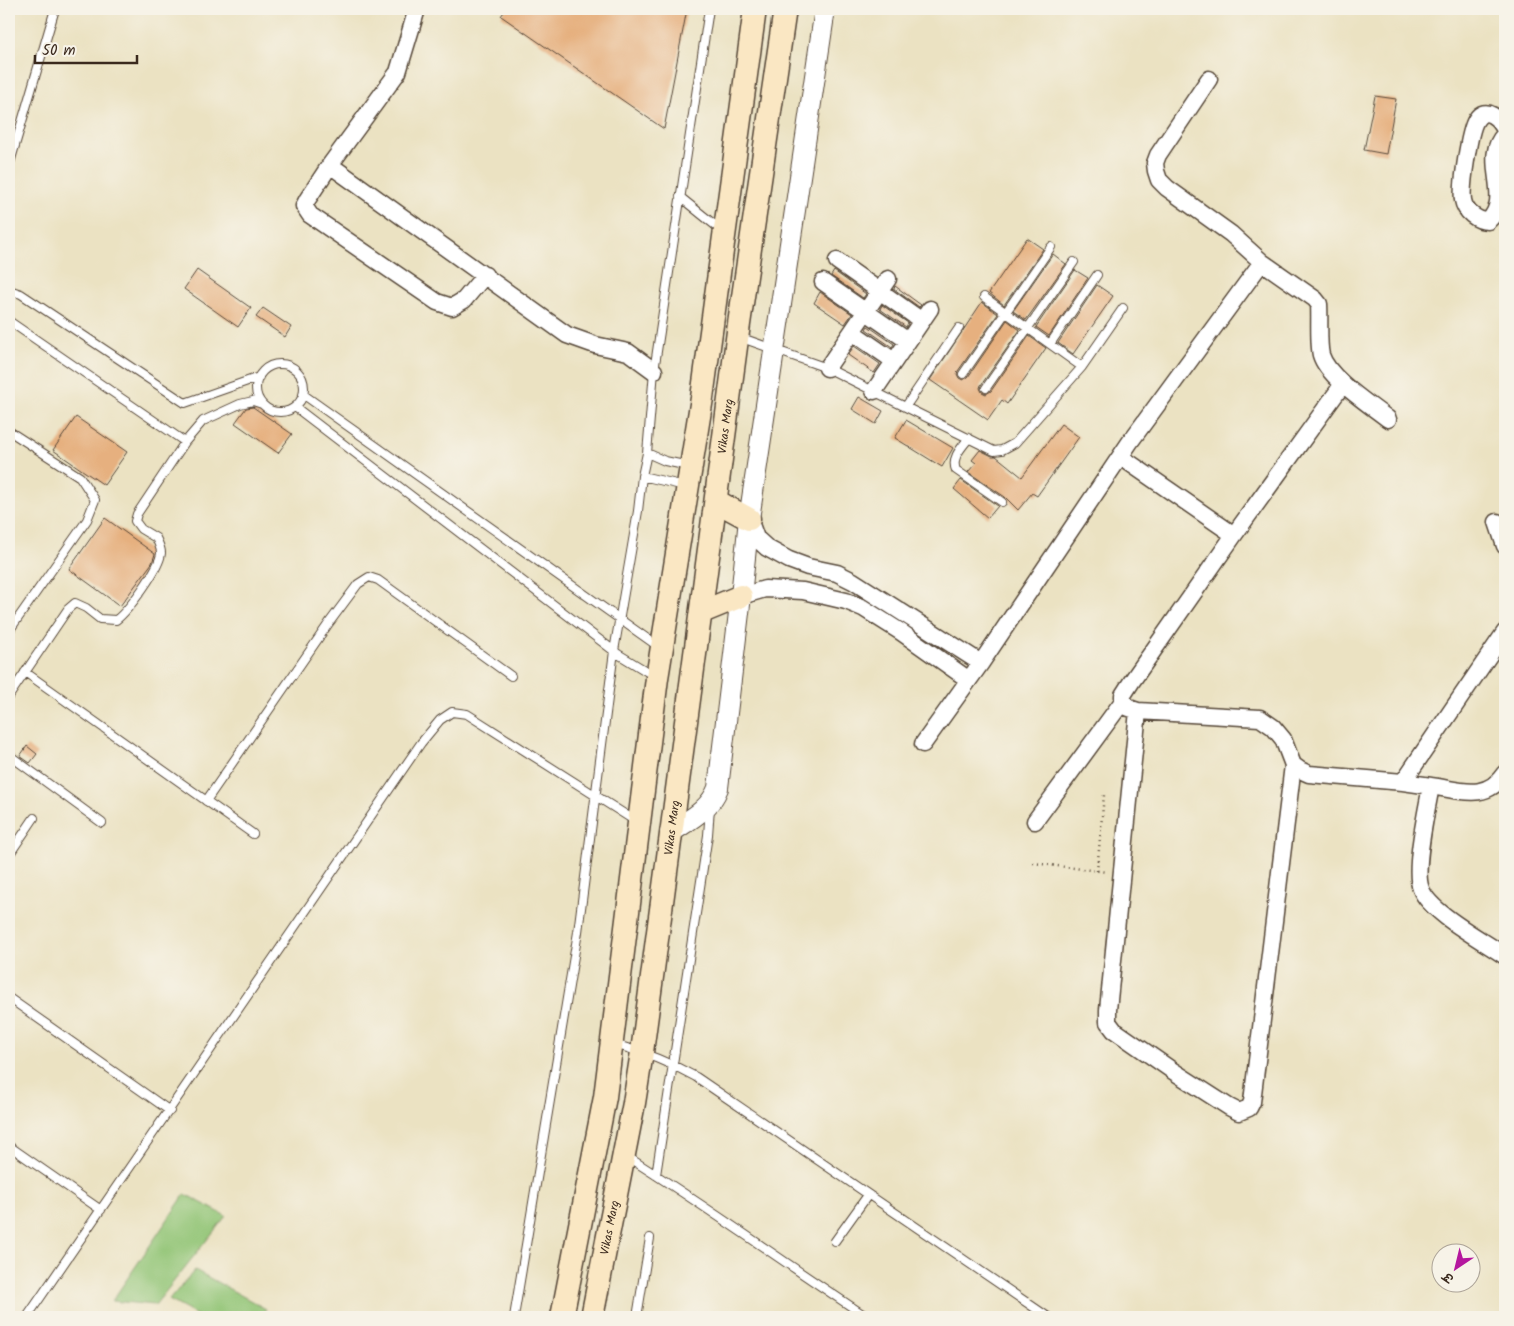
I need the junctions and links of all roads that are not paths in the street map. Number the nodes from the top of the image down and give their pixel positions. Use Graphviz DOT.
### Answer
graph roads {
  1 [pos="55,9"];
  2 [pos="417,9"];
  3 [pos="710,9"];
  4 [pos="755,9"];
  5 [pos="785,9"];
  6 [pos="825,9"];
  7 [pos="1209,79"];
  8 [pos="1505,130"];
  9 [pos="1505,134"];
  10 [pos="330,165"];
  11 [pos="9,166"];
  12 [pos="680,197"];
  13 [pos="724,232"];
  14 [pos="1051,247"];
  15 [pos="837,261"];
  16 [pos="1074,262"];
  17 [pos="1262,262"];
  18 [pos="485,275"];
  19 [pos="1097,275"];
  20 [pos="823,282"];
  21 [pos="884,285"];
  22 [pos="9,290"];
  23 [pos="984,297"];
  24 [pos="1123,308"];
  25 [pos="866,311"];
  26 [pos="1005,312"];
  27 [pos="9,321"];
  28 [pos="959,328"];
  29 [pos="1028,328"];
  30 [pos="852,332"];
  31 [pos="737,336"];
  32 [pos="908,341"];
  33 [pos="1050,344"];
  34 [pos="775,350"];
  35 [pos="894,361"];
  36 [pos="1082,366"];
  37 [pos="827,368"];
  38 [pos="654,371"];
  39 [pos="962,374"];
  40 [pos="259,377"];
  41 [pos="1343,384"];
  42 [pos="986,388"];
  43 [pos="874,391"];
  44 [pos="304,395"];
  45 [pos="262,404"];
  46 [pos="906,406"];
  47 [pos="295,407"];
  48 [pos="1388,419"];
  49 [pos="9,431"];
  50 [pos="969,438"];
  51 [pos="185,442"];
  52 [pos="647,453"];
  53 [pos="1121,457"];
  54 [pos="642,476"];
  55 [pos="689,476"];
  56 [pos="716,501"];
  57 [pos="1002,502"];
  58 [pos="749,520"];
  59 [pos="1497,522"];
  60 [pos="1234,535"];
  61 [pos="1505,546"];
  62 [pos="822,570"];
  63 [pos="818,595"];
  64 [pos="741,596"];
  65 [pos="702,612"];
  66 [pos="620,619"];
  67 [pos="9,631"];
  68 [pos="1505,632"];
  69 [pos="662,649"];
  70 [pos="614,651"];
  71 [pos="981,663"];
  72 [pos="26,672"];
  73 [pos="511,676"];
  74 [pos="657,678"];
  75 [pos="968,680"];
  76 [pos="9,696"];
  77 [pos="1123,701"];
  78 [pos="1138,711"];
  79 [pos="923,744"];
  80 [pos="9,755"];
  81 [pos="1293,765"];
  82 [pos="1505,773"];
  83 [pos="1404,782"];
  84 [pos="1431,786"];
  85 [pos="596,797"];
  86 [pos="206,801"];
  87 [pos="711,802"];
  88 [pos="34,818"];
  89 [pos="1035,821"];
  90 [pos="102,823"];
  91 [pos="639,823"];
  92 [pos="670,833"];
  93 [pos="252,834"];
  94 [pos="9,855"];
  95 [pos="1505,956"];
  96 [pos="9,998"];
  97 [pos="612,1043"];
  98 [pos="642,1052"];
  99 [pos="674,1065"];
  100 [pos="170,1111"];
  101 [pos="9,1146"];
  102 [pos="624,1155"];
  103 [pos="656,1175"];
  104 [pos="868,1195"];
  105 [pos="101,1210"];
  106 [pos="650,1238"];
  107 [pos="835,1241"];
  108 [pos="9,1314"];
  109 [pos="14,1317"];
  110 [pos="27,1317"];
  111 [pos="514,1317"];
  112 [pos="562,1317"];
  113 [pos="592,1317"];
  114 [pos="637,1317"];
  115 [pos="867,1317"];
  116 [pos="1048,1317"];
  1 -- 11 [label="lane"];
  2 -- 10 [label="street"];
  3 -- 12 [label="lane"];
  4 -- 13 [label="main road"];
  5 -- 31 [label="main road, Vikas Marg"];
  6 -- 34 [label="street"];
  7 -- 17 [label="street"];
  8 -- 9 [label="street"];
  10 -- 18 [label="street"];
  10 -- 18 [label="street"];
  12 -- 13 [label="lane"];
  12 -- 38 [label="lane"];
  13 -- 55 [label="main road"];
  14 -- 26 [label="lane"];
  15 -- 21 [label="street"];
  16 -- 29 [label="lane"];
  17 -- 41 [label="street"];
  17 -- 53 [label="street"];
  18 -- 38 [label="street"];
  19 -- 33 [label="lane"];
  20 -- 25 [label="street"];
  21 -- 25 [label="street"];
  21 -- 32 [label="street"];
  22 -- 40 [label="lane"];
  23 -- 26 [label="lane"];
  24 -- 36 [label="lane"];
  25 -- 30 [label="street"];
  25 -- 32 [label="street"];
  26 -- 29 [label="lane"];
  26 -- 39 [label="lane"];
  27 -- 51 [label="lane"];
  28 -- 46 [label="lane"];
  29 -- 33 [label="lane"];
  29 -- 42 [label="lane"];
  30 -- 35 [label="street"];
  30 -- 37 [label="street"];
  31 -- 34 [label="lane"];
  31 -- 56 [label="main road, Vikas Marg"];
  32 -- 35 [label="street"];
  33 -- 36 [label="lane"];
  34 -- 37 [label="lane"];
  34 -- 58 [label="street"];
  35 -- 43 [label="street"];
  36 -- 50 [label="lane"];
  37 -- 43 [label="lane"];
  38 -- 52 [label="lane"];
  40 -- 44 [label="lane"];
  40 -- 45 [label="lane"];
  41 -- 48 [label="street"];
  41 -- 60 [label="street"];
  43 -- 46 [label="lane"];
  44 -- 47 [label="lane"];
  44 -- 66 [label="lane"];
  45 -- 47 [label="lane"];
  45 -- 51 [label="lane"];
  46 -- 50 [label="lane"];
  47 -- 70 [label="lane"];
  49 -- 67 [label="lane"];
  50 -- 57 [label="lane"];
  51 -- 72 [label="lane"];
  52 -- 54 [label="lane"];
  52 -- 55 [label="lane"];
  53 -- 60 [label="street"];
  53 -- 71 [label="street"];
  54 -- 55 [label="lane"];
  54 -- 66 [label="lane"];
  55 -- 69 [label="main road"];
  56 -- 58 [label="main road"];
  56 -- 65 [label="main road, Vikas Marg"];
  58 -- 62 [label="street"];
  58 -- 64 [label="street"];
  59 -- 61 [label="street"];
  60 -- 77 [label="street"];
  62 -- 63 [label="street"];
  62 -- 71 [label="street"];
  63 -- 64 [label="street"];
  63 -- 75 [label="street"];
  64 -- 65 [label="main road"];
  64 -- 87 [label="street"];
  65 -- 92 [label="main road, Vikas Marg"];
  66 -- 69 [label="lane"];
  66 -- 70 [label="lane"];
  68 -- 83 [label="street"];
  69 -- 74 [label="main road"];
  70 -- 74 [label="lane"];
  70 -- 85 [label="lane"];
  71 -- 75 [label="street"];
  72 -- 76 [label="lane"];
  72 -- 86 [label="lane"];
  73 -- 86 [label="lane"];
  74 -- 91 [label="main road"];
  75 -- 79 [label="street"];
  77 -- 78 [label="street"];
  77 -- 89 [label="street"];
  78 -- 81 [label="street"];
  78 -- 81 [label="street"];
  80 -- 90 [label="lane"];
  81 -- 83 [label="street"];
  82 -- 84 [label="street"];
  83 -- 84 [label="street"];
  84 -- 95 [label="street"];
  85 -- 91 [label="lane"];
  85 -- 100 [label="lane"];
  85 -- 111 [label="lane"];
  86 -- 93 [label="lane"];
  87 -- 92 [label="street"];
  87 -- 99 [label="lane"];
  88 -- 94 [label="lane"];
  91 -- 97 [label="main road"];
  92 -- 98 [label="main road, Vikas Marg"];
  96 -- 100 [label="lane"];
  97 -- 98 [label="lane"];
  97 -- 112 [label="main road"];
  98 -- 99 [label="lane"];
  98 -- 102 [label="main road, Vikas Marg"];
  99 -- 103 [label="lane"];
  99 -- 104 [label="lane"];
  100 -- 105 [label="lane"];
  101 -- 105 [label="lane"];
  102 -- 103 [label="lane"];
  102 -- 113 [label="main road, Vikas Marg"];
  103 -- 115 [label="lane"];
  104 -- 107 [label="lane"];
  104 -- 116 [label="lane"];
  105 -- 110 [label="lane"];
  106 -- 114 [label="lane"];
  108 -- 109 [label="lane"];
}
